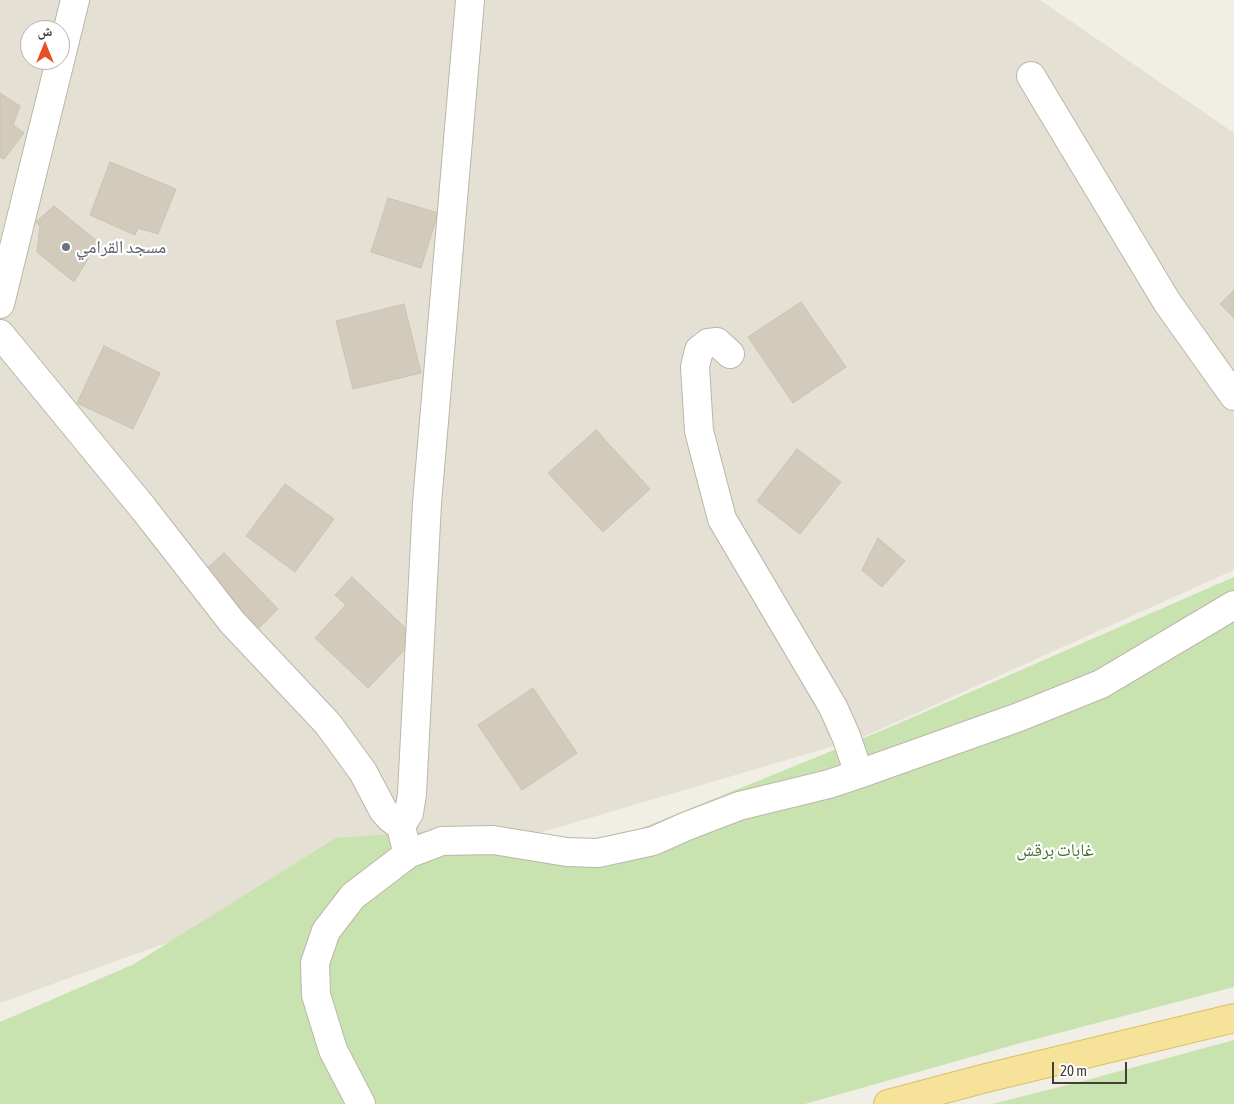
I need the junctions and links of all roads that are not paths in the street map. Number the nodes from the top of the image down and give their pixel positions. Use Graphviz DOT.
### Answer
graph roads {
  1 [pos="75,0"];
  2 [pos="470,0"];
  3 [pos="1031,76"];
  4 [pos="0,304"];
  5 [pos="0,334"];
  6 [pos="730,354"];
  7 [pos="1234,396"];
  8 [pos="1234,605"];
  9 [pos="858,774"];
  10 [pos="401,826"];
  11 [pos="408,854"];
  12 [pos="1234,1018"];
  13 [pos="361,1104"];
  14 [pos="888,1104"];
  1 -- 4 [label="street"];
  2 -- 10 [label="street"];
  3 -- 7 [label="street"];
  5 -- 10 [label="street"];
  6 -- 9 [label="street"];
  8 -- 9 [label="street"];
  9 -- 11 [label="street"];
  10 -- 11 [label="street"];
  11 -- 13 [label="street"];
  12 -- 14 [label="main road"];
}
